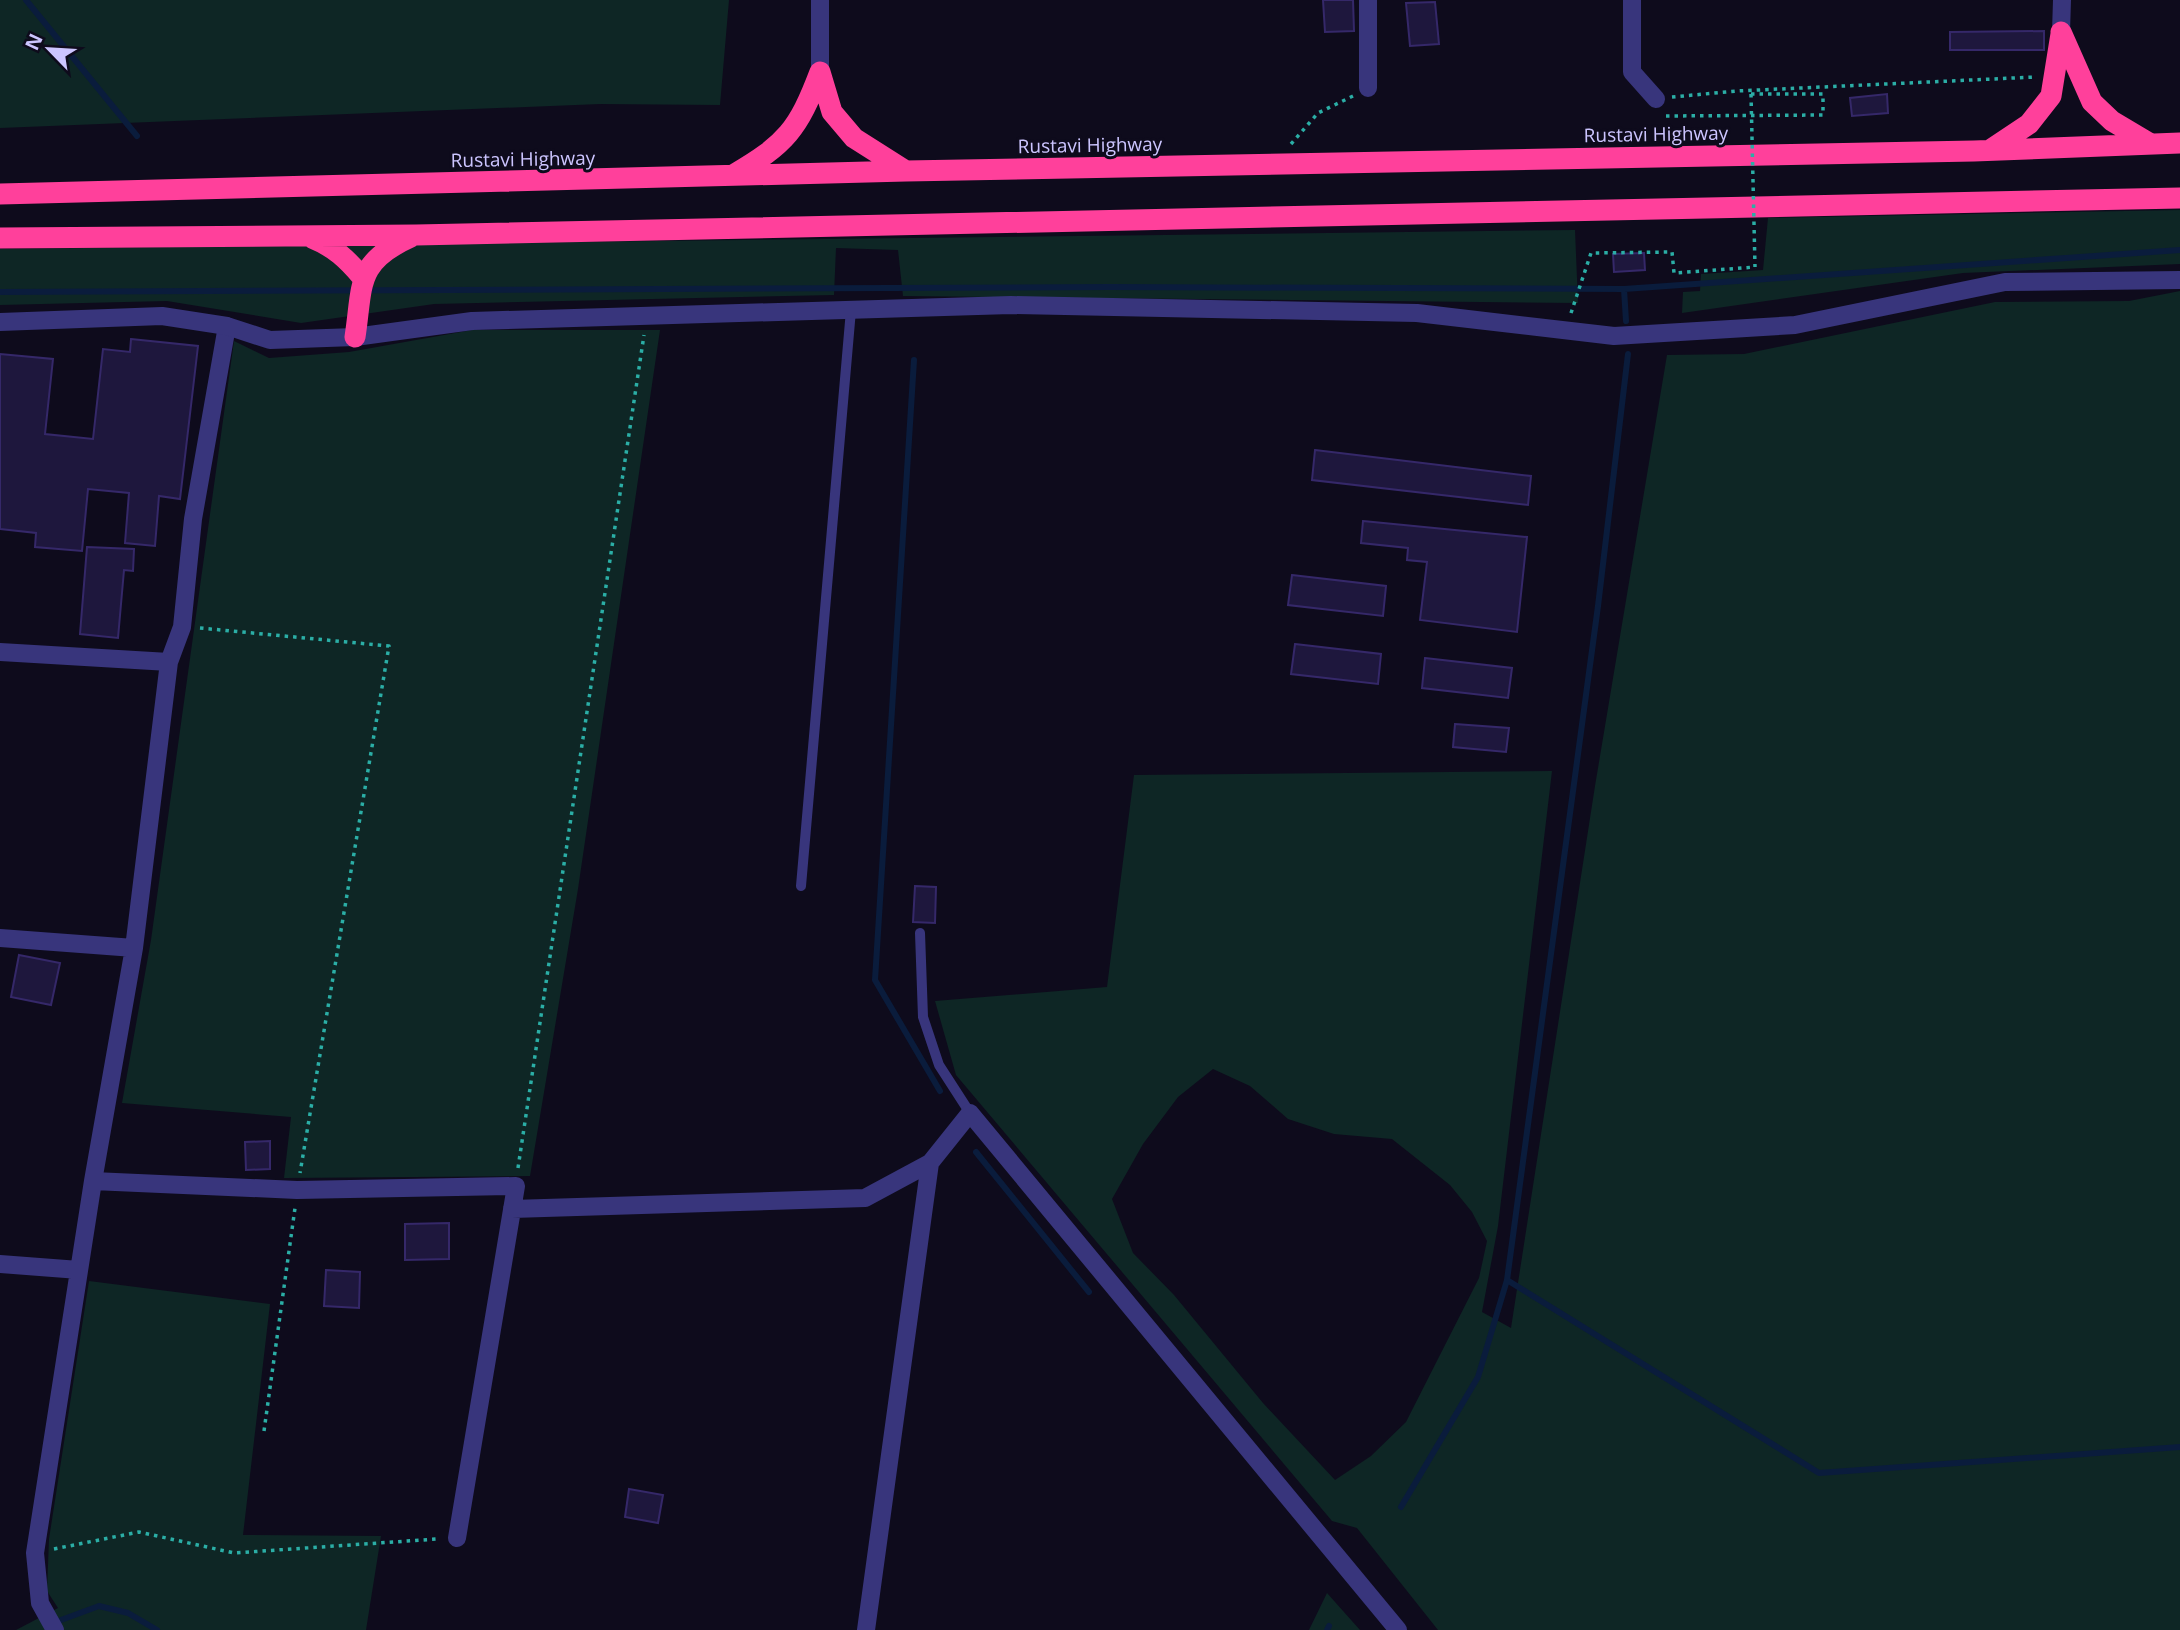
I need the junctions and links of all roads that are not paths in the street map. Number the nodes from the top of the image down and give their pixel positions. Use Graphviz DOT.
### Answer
graph roads {
  1 [pos="820,0"];
  2 [pos="1368,0"];
  3 [pos="1632,0"];
  4 [pos="2062,0"];
  5 [pos="2061,32"];
  6 [pos="820,72"];
  7 [pos="1368,88"];
  8 [pos="1656,99"];
  9 [pos="2149,143"];
  10 [pos="2180,143"];
  11 [pos="1990,150"];
  12 [pos="906,170"];
  13 [pos="729,177"];
  14 [pos="0,194"];
  15 [pos="2180,198"];
  16 [pos="416,234"];
  17 [pos="306,236"];
  18 [pos="0,238"];
  19 [pos="362,277"];
  20 [pos="2180,280"];
  21 [pos="851,310"];
  22 [pos="0,322"];
  23 [pos="227,326"];
  24 [pos="355,337"];
  25 [pos="0,652"];
  26 [pos="169,662"];
  27 [pos="801,886"];
  28 [pos="920,933"];
  29 [pos="0,939"];
  30 [pos="134,948"];
  31 [pos="971,1113"];
  32 [pos="930,1163"];
  33 [pos="93,1181"];
  34 [pos="512,1209"];
  35 [pos="0,1264"];
  36 [pos="79,1270"];
  37 [pos="457,1538"];
  38 [pos="55,1630"];
  39 [pos="866,1630"];
  40 [pos="1398,1630"];
  1 -- 6 [label="street"];
  2 -- 7 [label="street"];
  3 -- 8 [label="street"];
  4 -- 5 [label="street"];
  5 -- 9 [label="highway"];
  5 -- 11 [label="highway"];
  6 -- 12 [label="highway"];
  6 -- 13 [label="highway"];
  9 -- 10 [label="highway, Rustavi Highway"];
  9 -- 11 [label="highway, Rustavi Highway"];
  11 -- 12 [label="highway, Rustavi Highway"];
  12 -- 13 [label="highway, Rustavi Highway"];
  13 -- 14 [label="highway, Rustavi Highway"];
  15 -- 16 [label="highway"];
  16 -- 17 [label="highway"];
  16 -- 19 [label="highway"];
  17 -- 18 [label="highway"];
  17 -- 19 [label="highway"];
  19 -- 24 [label="highway"];
  20 -- 21 [label="street"];
  21 -- 24 [label="street"];
  21 -- 27 [label="lane"];
  22 -- 23 [label="street"];
  23 -- 24 [label="street"];
  23 -- 26 [label="street"];
  25 -- 26 [label="street"];
  26 -- 30 [label="street"];
  28 -- 31 [label="lane"];
  29 -- 30 [label="street"];
  30 -- 33 [label="street"];
  31 -- 32 [label="street"];
  31 -- 40 [label="street"];
  32 -- 34 [label="street"];
  32 -- 39 [label="street"];
  33 -- 34 [label="street"];
  33 -- 36 [label="street"];
  34 -- 37 [label="street"];
  35 -- 36 [label="street"];
  36 -- 38 [label="street"];
}
